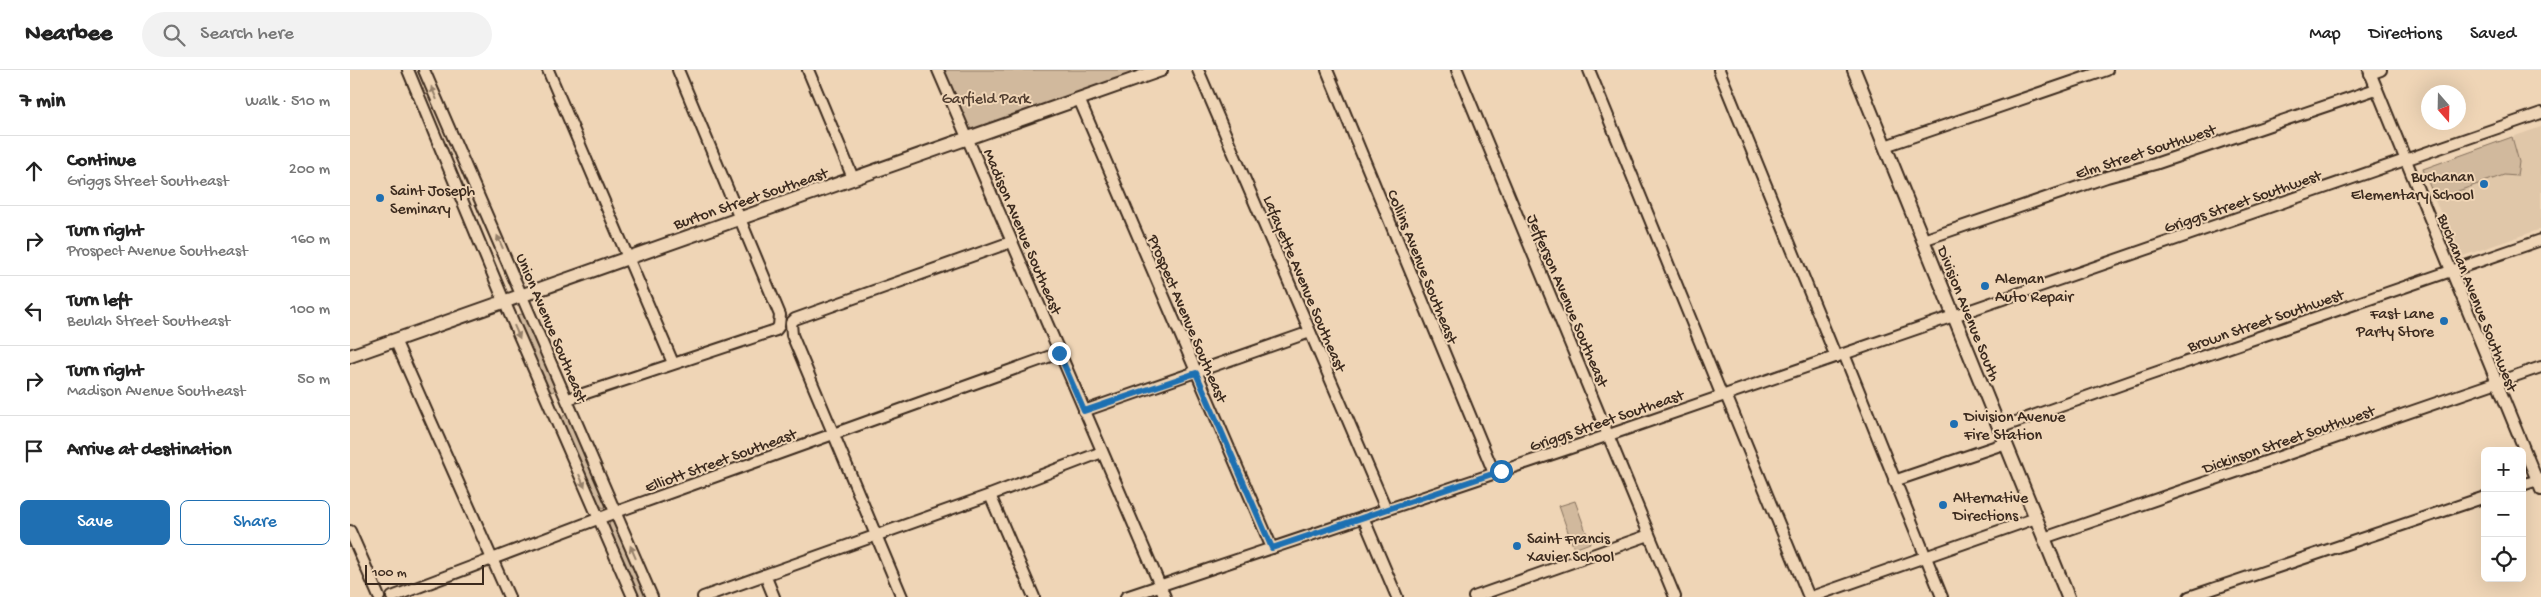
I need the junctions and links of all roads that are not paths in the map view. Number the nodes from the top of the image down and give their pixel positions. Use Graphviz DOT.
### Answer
graph roads {
  1 [pos="408,70"];
  2 [pos="424,70"];
  3 [pos="548,70"];
  4 [pos="678,70"];
  5 [pos="808,70"];
  6 [pos="938,70"];
  7 [pos="1161,70"];
  8 [pos="1198,70"];
  9 [pos="1327,70"];
  10 [pos="1457,70"];
  11 [pos="1589,70"];
  12 [pos="1719,70"];
  13 [pos="1854,70"];
  14 [pos="2107,70"];
  15 [pos="2381,70"];
  16 [pos="2370,72"];
  17 [pos="2376,89"];
  18 [pos="1079,99"];
  19 [pos="2541,114"];
  20 [pos="452,136"];
  21 [pos="967,138"];
  22 [pos="438,141"];
  23 [pos="1885,146"];
  24 [pos="2405,160"];
  25 [pos="853,178"];
  26 [pos="741,217"];
  27 [pos="1923,240"];
  28 [pos="2541,240"];
  29 [pos="1011,242"];
  30 [pos="627,258"];
  31 [pos="2450,272"];
  32 [pos="523,294"];
  33 [pos="504,301"];
  34 [pos="1954,316"];
  35 [pos="1310,332"];
  36 [pos="395,340"];
  37 [pos="1059,353"];
  38 [pos="350,356"];
  39 [pos="1840,356"];
  40 [pos="674,363"];
  41 [pos="2541,367"];
  42 [pos="1196,373"];
  43 [pos="2496,382"];
  44 [pos="1724,395"];
  45 [pos="568,399"];
  46 [pos="1084,411"];
  47 [pos="2000,428"];
  48 [pos="833,434"];
  49 [pos="1609,435"];
  50 [pos="2006,443"];
  51 [pos="1102,452"];
  52 [pos="1494,473"];
  53 [pos="1894,481"];
  54 [pos="2540,483"];
  55 [pos="2526,485"];
  56 [pos="990,495"];
  57 [pos="2481,498"];
  58 [pos="1386,508"];
  59 [pos="616,512"];
  60 [pos="1362,517"];
  61 [pos="2036,518"];
  62 [pos="599,519"];
  63 [pos="350,531"];
  64 [pos="1649,535"];
  65 [pos="875,536"];
  66 [pos="2044,538"];
  67 [pos="1272,548"];
  68 [pos="1926,557"];
  69 [pos="493,560"];
  70 [pos="764,575"];
  71 [pos="1160,585"];
  72 [pos="379,597"];
  73 [pos="392,597"];
  74 [pos="508,597"];
  75 [pos="633,597"];
  76 [pos="652,597"];
  77 [pos="703,597"];
  78 [pos="774,597"];
  79 [pos="902,597"];
  80 [pos="1034,597"];
  81 [pos="1126,597"];
  82 [pos="1165,597"];
  83 [pos="1397,597"];
  84 [pos="1474,597"];
  85 [pos="1675,597"];
  86 [pos="1810,597"];
  87 [pos="1942,597"];
  88 [pos="2068,597"];
  89 [pos="2189,597"];
  1 -- 22 [label="street"];
  20 -- 2 [label="street, Union Avenue Southeast, one-way"];
  3 -- 30 [label="street"];
  4 -- 26 [label="street"];
  5 -- 25 [label="street"];
  6 -- 21 [label="street, Madison Avenue Southeast"];
  7 -- 18 [label="main road, Burton Street Southeast"];
  8 -- 35 [label="street, Lafayette Avenue Southeast"];
  9 -- 52 [label="street, Collins Avenue Southeast"];
  10 -- 49 [label="street, Jefferson Avenue Southeast"];
  11 -- 44 [label="street"];
  12 -- 39 [label="street"];
  13 -- 23 [label="main road, Division Avenue South"];
  14 -- 23 [label="street"];
  15 -- 16 [label="street"];
  16 -- 17 [label="street, Buchanan Avenue Southwest"];
  17 -- 24 [label="street, Buchanan Avenue Southwest"];
  17 -- 27 [label="street, Elm Street Southwest"];
  18 -- 21 [label="main road, Burton Street Southeast"];
  18 -- 42 [label="street, Prospect Avenue Southeast"];
  19 -- 24 [label="street, Griggs Street Southwest"];
  20 -- 22 [label="street"];
  32 -- 20 [label="street, Union Avenue Southeast, one-way"];
  21 -- 25 [label="main road, Burton Street Southeast"];
  21 -- 29 [label="street, Madison Avenue Southeast"];
  22 -- 33 [label="street"];
  23 -- 27 [label="main road, Division Avenue South"];
  24 -- 31 [label="street, Buchanan Avenue Southwest"];
  24 -- 34 [label="street, Griggs Street Southwest"];
  25 -- 26 [label="main road, Burton Street Southeast"];
  26 -- 30 [label="main road, Burton Street Southeast"];
  26 -- 40 [label="street"];
  27 -- 34 [label="main road, Division Avenue South"];
  28 -- 31 [label="street, Brown Street Southwest"];
  29 -- 37 [label="street, Madison Avenue Southeast"];
  29 -- 48 [label="street"];
  30 -- 32 [label="main road, Burton Street Southeast"];
  30 -- 40 [label="street"];
  31 -- 43 [label="street, Buchanan Avenue Southwest"];
  31 -- 47 [label="street, Brown Street Southwest"];
  32 -- 33 [label="main road, Burton Street Southeast"];
  32 -- 45 [label="street, Union Avenue Southeast"];
  33 -- 36 [label="main road, Burton Street Southeast"];
  33 -- 62 [label="street, one-way"];
  34 -- 39 [label="street, Griggs Street Southeast"];
  34 -- 47 [label="main road, Division Avenue South"];
  35 -- 42 [label="street"];
  35 -- 58 [label="street, Lafayette Avenue Southeast"];
  36 -- 38 [label="main road, Burton Street Southeast"];
  36 -- 69 [label="street"];
  37 -- 46 [label="street, Madison Avenue Southeast"];
  37 -- 48 [label="street, Elliott Street Southeast"];
  39 -- 44 [label="street, Griggs Street Southeast"];
  39 -- 53 [label="street"];
  40 -- 45 [label="street"];
  41 -- 43 [label="street, Dickinson Street Southwest"];
  42 -- 46 [label="street"];
  42 -- 67 [label="street, Prospect Avenue Southeast"];
  43 -- 54 [label="street, Buchanan Avenue Southwest"];
  43 -- 66 [label="street, Dickinson Street Southwest"];
  44 -- 49 [label="street, Griggs Street Southeast"];
  44 -- 86 [label="street"];
  45 -- 59 [label="street, Union Avenue Southeast"];
  46 -- 51 [label="street, Madison Avenue Southeast"];
  47 -- 50 [label="main road, Division Avenue South"];
  48 -- 59 [label="street, Elliott Street Southeast"];
  48 -- 65 [label="street"];
  49 -- 52 [label="street, Griggs Street Southeast"];
  49 -- 64 [label="street, Jefferson Avenue Southeast"];
  50 -- 53 [label="street"];
  50 -- 61 [label="main road, Division Avenue South"];
  51 -- 56 [label="street"];
  51 -- 71 [label="street, Madison Avenue Southeast"];
  52 -- 58 [label="street, Griggs Street Southeast"];
  53 -- 68 [label="street"];
  54 -- 55 [label="street"];
  56 -- 65 [label="street"];
  56 -- 80 [label="street"];
  57 -- 89 [label="street"];
  58 -- 60 [label="street, Griggs Street Southeast"];
  59 -- 62 [label="street, Elliott Street Southeast"];
  76 -- 59 [label="street, Union Avenue Southeast, one-way"];
  60 -- 67 [label="street, Griggs Street Southeast"];
  60 -- 83 [label="street"];
  61 -- 66 [label="main road, Division Avenue South"];
  61 -- 68 [label="street"];
  62 -- 69 [label="street, Elliott Street Southeast"];
  62 -- 75 [label="street"];
  63 -- 72 [label="street"];
  64 -- 84 [label="street"];
  64 -- 85 [label="street, Jefferson Avenue Southeast"];
  65 -- 70 [label="street"];
  65 -- 79 [label="street"];
  66 -- 88 [label="main road, Division Avenue South"];
  67 -- 71 [label="street, Griggs Street Southeast"];
  68 -- 86 [label="street"];
  68 -- 87 [label="street"];
  69 -- 73 [label="street, Elliott Street Southeast"];
  69 -- 74 [label="street"];
  70 -- 77 [label="street"];
  70 -- 78 [label="street"];
  71 -- 81 [label="street, Griggs Street Southeast"];
  71 -- 82 [label="street, Madison Avenue Southeast"];
}
